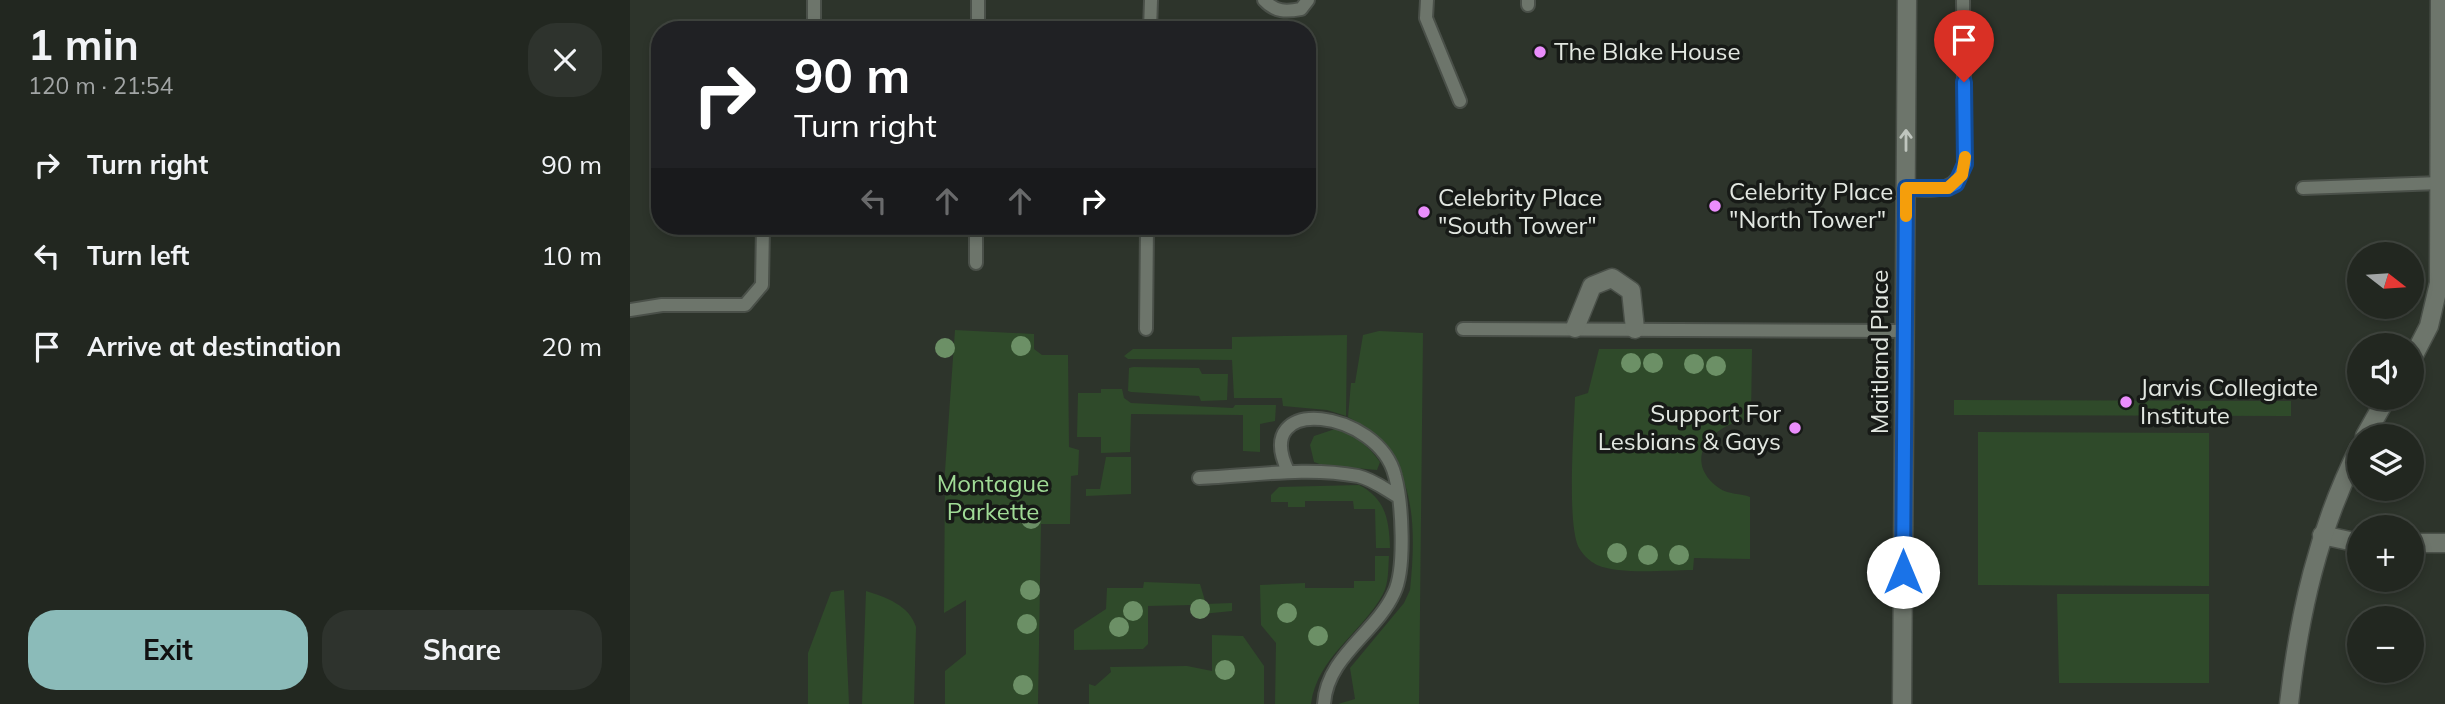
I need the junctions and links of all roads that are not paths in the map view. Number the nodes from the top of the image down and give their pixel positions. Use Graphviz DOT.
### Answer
graph roads {
  1 [pos="814,0"];
  2 [pos="978,0"];
  3 [pos="1151,0"];
  4 [pos="1264,0"];
  5 [pos="1308,0"];
  6 [pos="1427,0"];
  7 [pos="1907,0"];
  8 [pos="1963,0"];
  9 [pos="2440,0"];
  10 [pos="814,21"];
  11 [pos="978,21"];
  12 [pos="1150,21"];
  13 [pos="1460,100"];
  14 [pos="2441,173"];
  15 [pos="1906,188"];
  16 [pos="2303,188"];
  17 [pos="763,235"];
  18 [pos="976,235"];
  19 [pos="1147,235"];
  20 [pos="976,263"];
  21 [pos="630,310"];
  22 [pos="1575,328"];
  23 [pos="1146,329"];
  24 [pos="1463,329"];
  25 [pos="1634,329"];
  26 [pos="1905,331"];
  27 [pos="2424,336"];
  28 [pos="1289,471"];
  29 [pos="2347,471"];
  30 [pos="1199,478"];
  31 [pos="1397,496"];
  32 [pos="2322,535"];
  33 [pos="2347,540"];
  34 [pos="2424,543"];
  35 [pos="2445,543"];
  36 [pos="1324,704"];
  37 [pos="1902,704"];
  38 [pos="2289,704"];
  1 -- 10 [label="lane"];
  2 -- 11 [label="lane"];
  3 -- 12 [label="lane"];
  4 -- 5 [label="lane"];
  6 -- 13 [label="lane"];
  15 -- 7 [label="street, Maitland Place, one-way"];
  8 -- 15 [label="lane"];
  9 -- 14 [label="street"];
  14 -- 16 [label="lane"];
  14 -- 27 [label="street"];
  15 -- 26 [label="street, Maitland Place"];
  17 -- 21 [label="lane"];
  18 -- 20 [label="lane"];
  19 -- 23 [label="lane"];
  22 -- 24 [label="lane"];
  22 -- 25 [label="lane"];
  22 -- 25 [label="street"];
  25 -- 26 [label="lane"];
  26 -- 37 [label="street, Maitland Place"];
  28 -- 30 [label="lane"];
  28 -- 31 [label="lane"];
  28 -- 31 [label="lane"];
  29 -- 32 [label="street"];
  31 -- 36 [label="lane"];
  32 -- 33 [label="street"];
  32 -- 38 [label="street"];
  34 -- 35 [label="street"];
}
